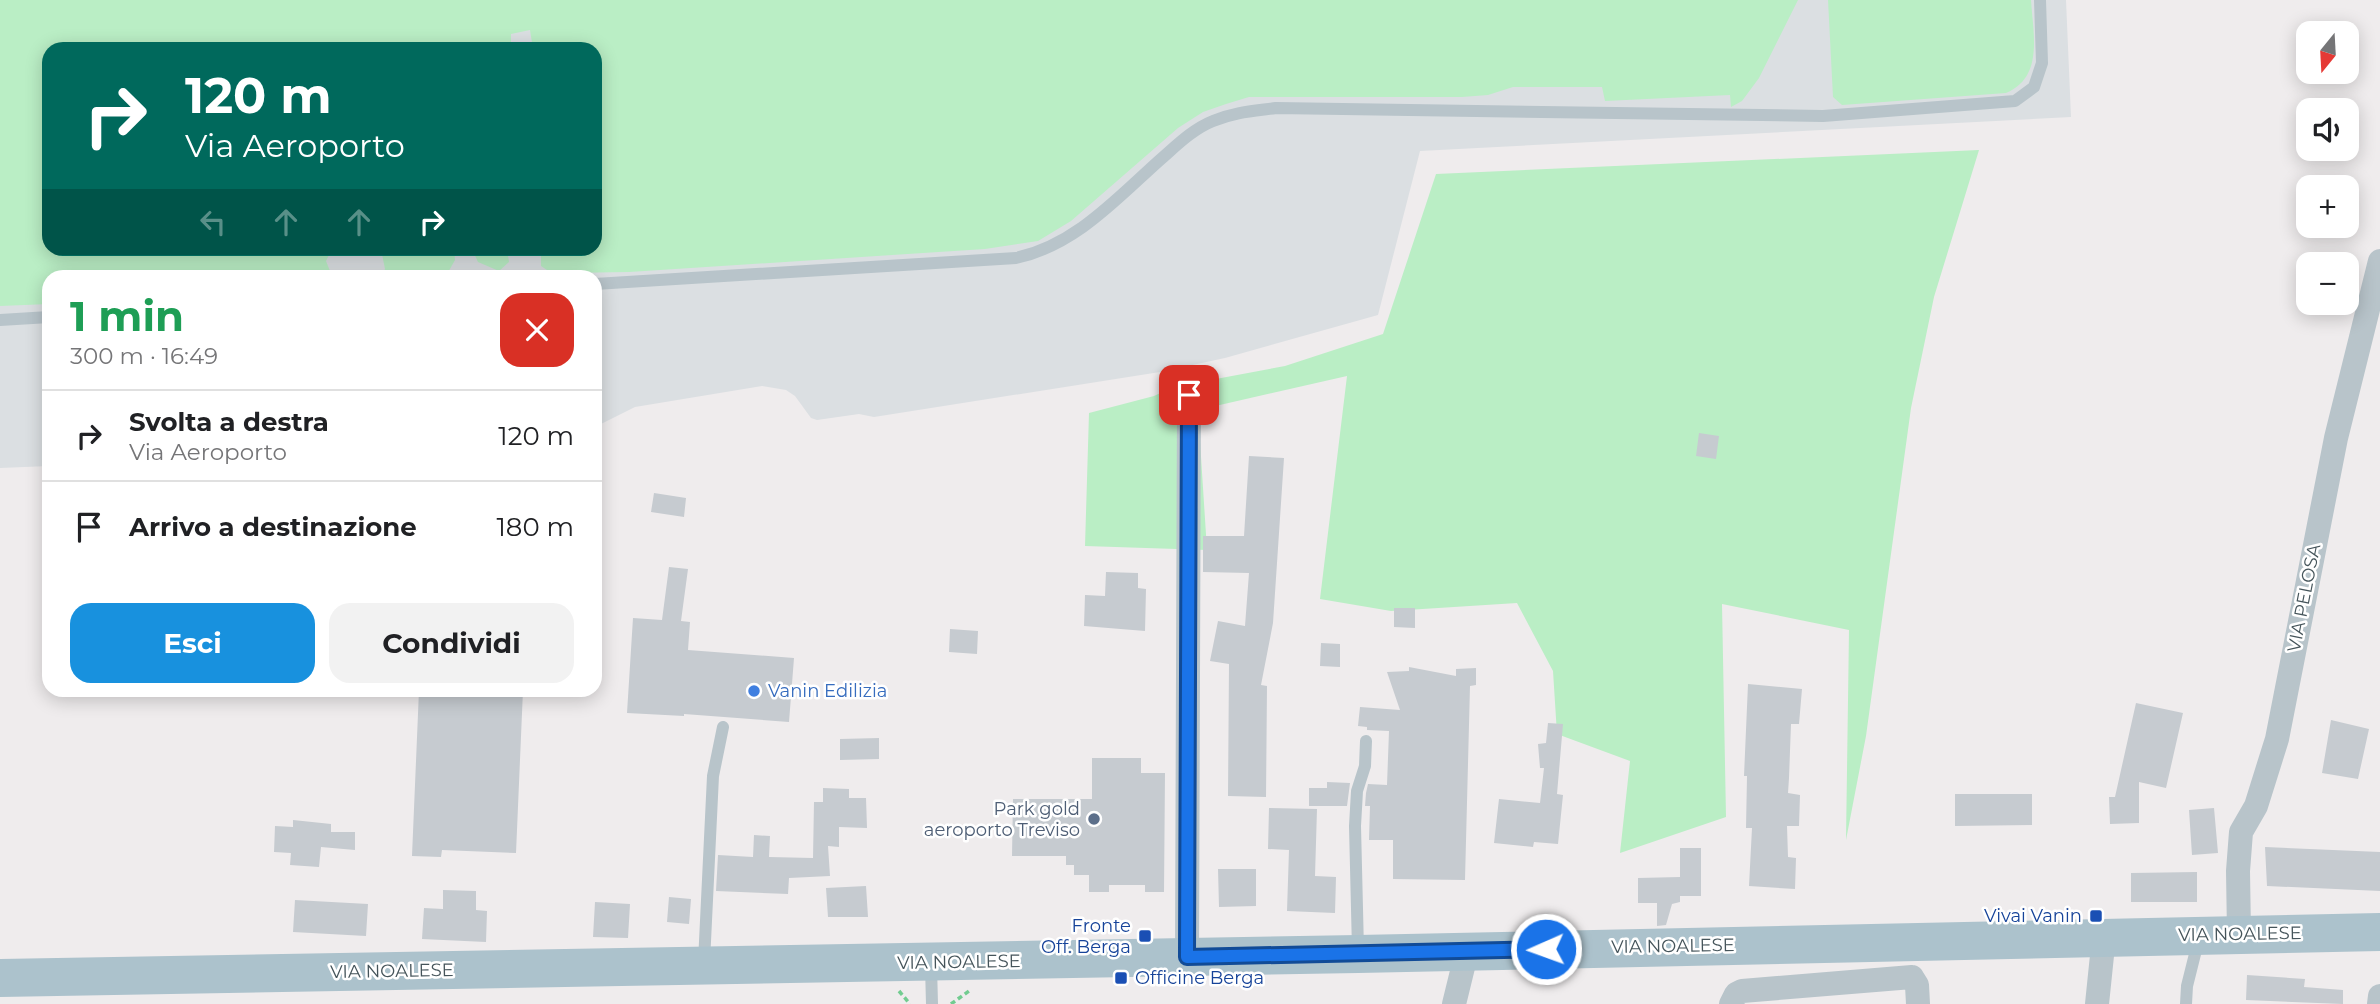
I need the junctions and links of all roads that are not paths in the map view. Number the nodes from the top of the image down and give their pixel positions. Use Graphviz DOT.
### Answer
graph roads {
  1 [pos="2040,0"];
  2 [pos="2380,261"];
  3 [pos="602,284"];
  4 [pos="42,317"];
  5 [pos="0,320"];
  6 [pos="1189,395"];
  7 [pos="723,727"];
  8 [pos="1366,741"];
  9 [pos="2380,932"];
  10 [pos="2239,934"];
  11 [pos="2200,935"];
  12 [pos="2104,936"];
  13 [pos="1917,940"];
  14 [pos="1467,951"];
  15 [pos="1358,954"];
  16 [pos="1187,957"];
  17 [pos="931,962"];
  18 [pos="704,966"];
  19 [pos="0,978"];
  20 [pos="1912,978"];
  21 [pos="2380,996"];
  22 [pos="932,1004"];
  23 [pos="1454,1004"];
  24 [pos="1731,1004"];
  25 [pos="1918,1004"];
  26 [pos="2097,1004"];
  27 [pos="2186,1004"];
  28 [pos="2379,1004"];
  1 -- 3 [label="lane"];
  2 -- 10 [label="street, VIA PELOSA"];
  4 -- 5 [label="lane"];
  6 -- 16 [label="street"];
  7 -- 18 [label="lane"];
  8 -- 15 [label="lane"];
  9 -- 10 [label="main road, VIA NOALESE"];
  10 -- 11 [label="main road, VIA NOALESE"];
  11 -- 12 [label="main road, VIA NOALESE"];
  11 -- 27 [label="lane"];
  12 -- 13 [label="main road, VIA NOALESE"];
  12 -- 26 [label="street"];
  13 -- 14 [label="main road, VIA NOALESE"];
  13 -- 20 [label="street"];
  14 -- 15 [label="main road, VIA NOALESE"];
  14 -- 23 [label="street"];
  15 -- 16 [label="main road, VIA NOALESE"];
  16 -- 17 [label="main road, VIA NOALESE"];
  17 -- 18 [label="main road, VIA NOALESE"];
  17 -- 22 [label="lane"];
  18 -- 19 [label="main road, VIA NOALESE"];
  20 -- 24 [label="street"];
  20 -- 25 [label="street"];
  21 -- 28 [label="street"];
}
